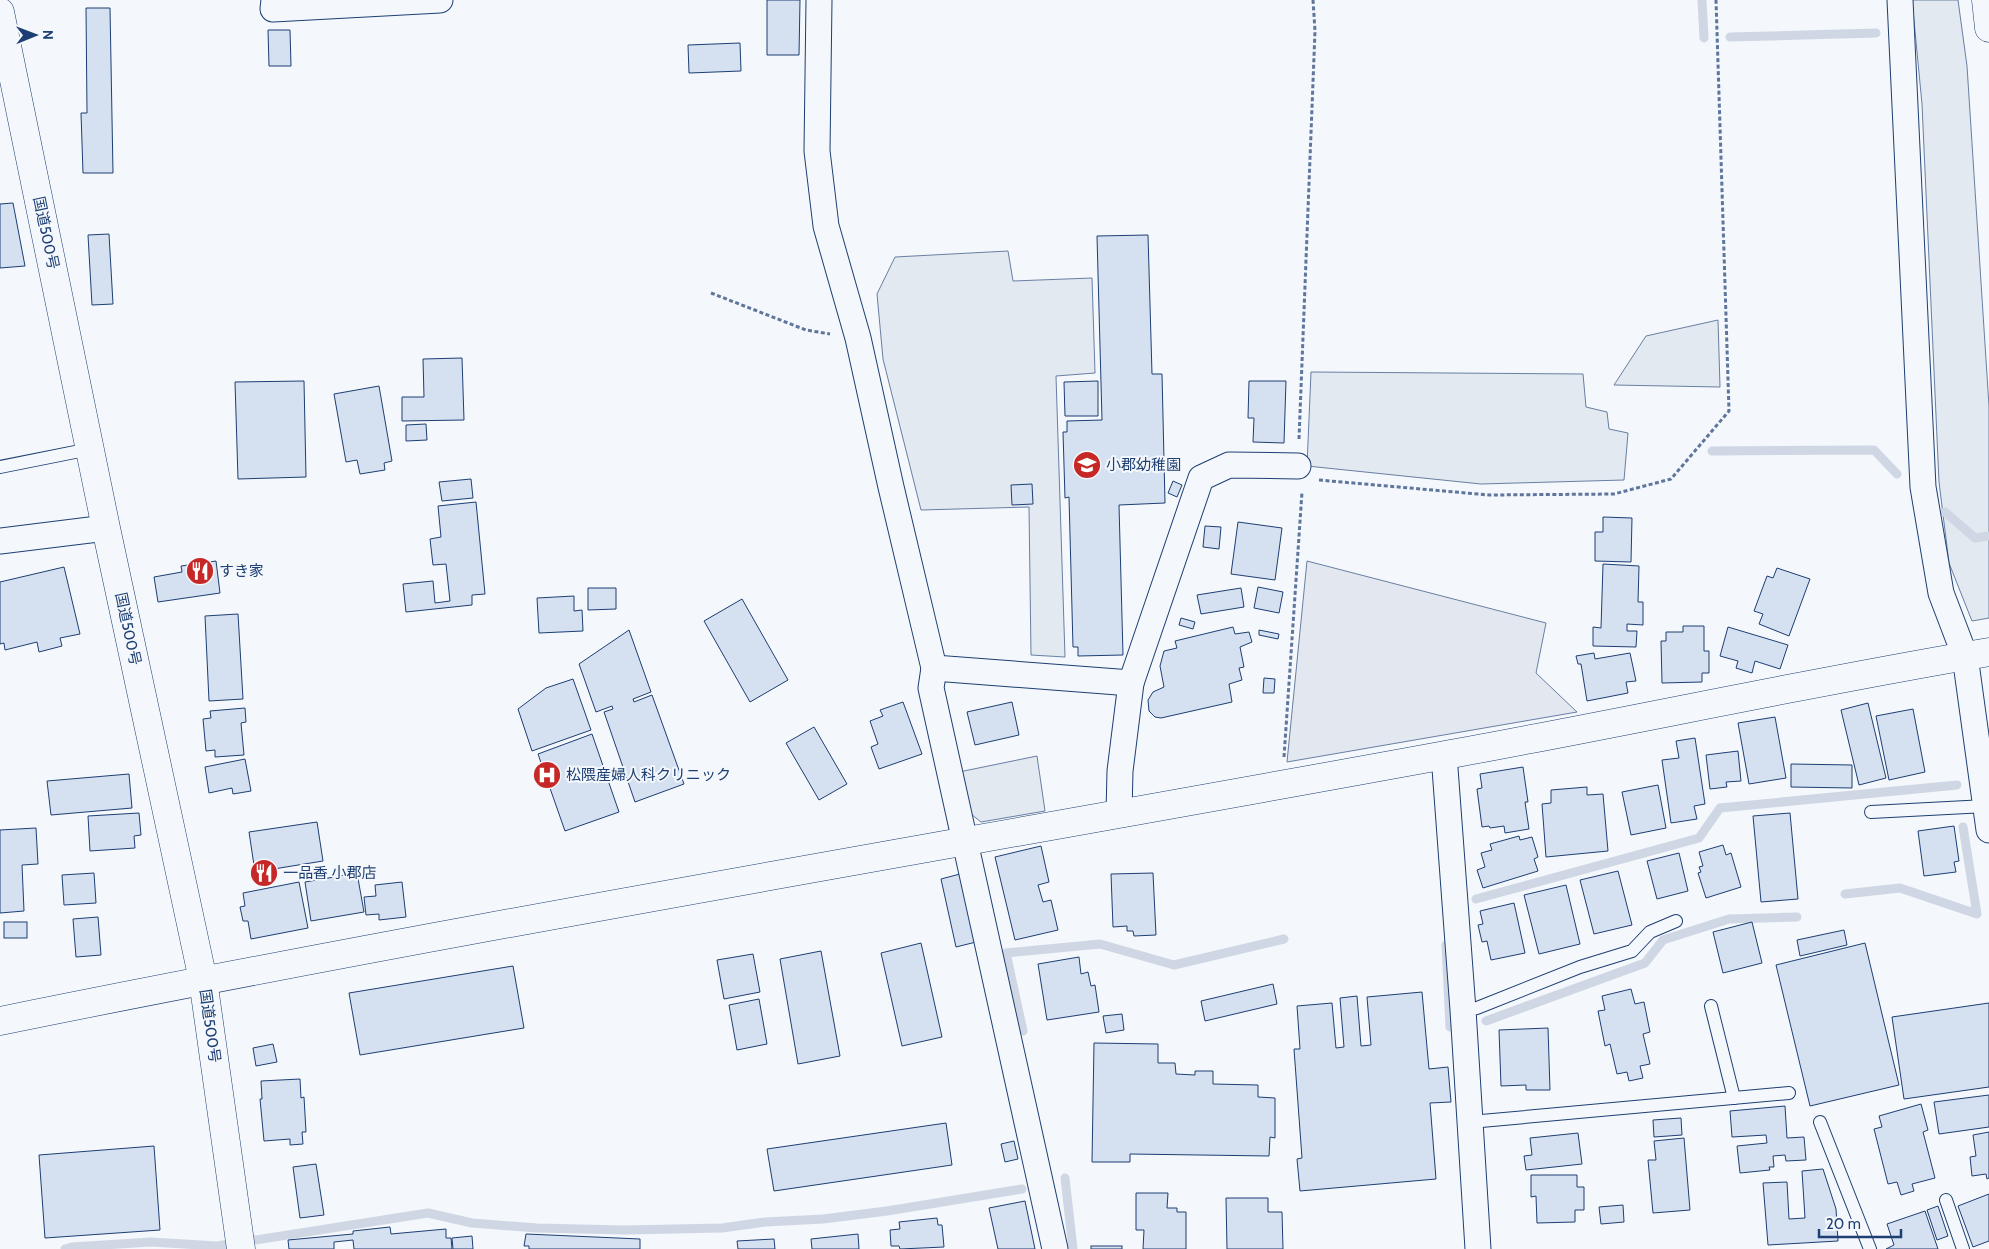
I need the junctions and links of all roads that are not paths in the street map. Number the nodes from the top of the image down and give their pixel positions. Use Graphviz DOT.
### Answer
graph roads {
  1 [pos="274,0"];
  2 [pos="440,0"];
  3 [pos="819,0"];
  4 [pos="1900,0"];
  5 [pos="1986,0"];
  6 [pos="0,12"];
  7 [pos="1989,28"];
  8 [pos="90,448"];
  9 [pos="0,467"];
  10 [pos="1301,472"];
  11 [pos="106,528"];
  12 [pos="0,542"];
  13 [pos="1977,654"];
  14 [pos="934,668"];
  15 [pos="1131,683"];
  16 [pos="1444,755"];
  17 [pos="1986,806"];
  18 [pos="1871,812"];
  19 [pos="1119,813"];
  20 [pos="1989,830"];
  21 [pos="964,841"];
  22 [pos="1676,921"];
  23 [pos="203,980"];
  24 [pos="1711,1006"];
  25 [pos="1463,1010"];
  26 [pos="0,1021"];
  27 [pos="1789,1093"];
  28 [pos="1734,1098"];
  29 [pos="1470,1122"];
  30 [pos="1820,1122"];
  31 [pos="1946,1200"];
  32 [pos="241,1249"];
  33 [pos="1055,1249"];
  34 [pos="1478,1249"];
  35 [pos="1870,1249"];
  36 [pos="1963,1249"];
  1 -- 2 [label="street"];
  3 -- 14 [label="street"];
  4 -- 13 [label="street"];
  5 -- 7 [label="main road"];
  6 -- 8 [label="main road, 国道500号"];
  8 -- 9 [label="lane"];
  8 -- 11 [label="main road, 国道500号"];
  10 -- 15 [label="street"];
  11 -- 12 [label="street"];
  11 -- 23 [label="main road, 国道500号"];
  13 -- 16 [label="main road"];
  13 -- 17 [label="street"];
  14 -- 15 [label="street"];
  14 -- 21 [label="street"];
  15 -- 19 [label="street"];
  16 -- 19 [label="main road"];
  16 -- 25 [label="street"];
  17 -- 18 [label="lane"];
  17 -- 20 [label="street"];
  19 -- 21 [label="main road"];
  21 -- 23 [label="main road"];
  21 -- 33 [label="street"];
  22 -- 25 [label="lane"];
  23 -- 26 [label="main road"];
  23 -- 32 [label="main road, 国道500号"];
  24 -- 28 [label="lane"];
  25 -- 29 [label="street"];
  27 -- 28 [label="lane"];
  28 -- 29 [label="lane"];
  29 -- 34 [label="street"];
  30 -- 35 [label="lane"];
  31 -- 36 [label="lane"];
}
